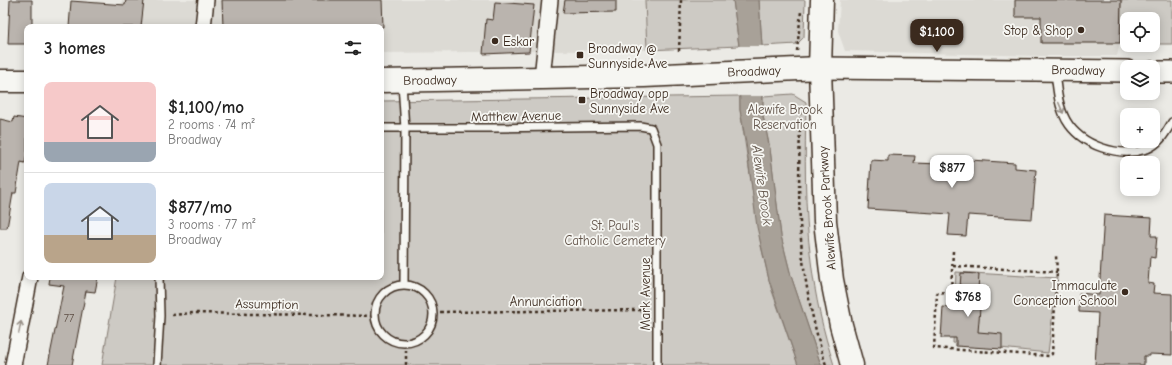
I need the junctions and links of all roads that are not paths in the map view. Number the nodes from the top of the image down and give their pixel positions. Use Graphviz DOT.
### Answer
graph roads {
  1 [pos="206,0"];
  2 [pos="550,0"];
  3 [pos="822,0"];
  4 [pos="203,24"];
  5 [pos="820,68"];
  6 [pos="1055,70"];
  7 [pos="1120,71"];
  8 [pos="1160,72"];
  9 [pos="1172,72"];
  10 [pos="542,78"];
  11 [pos="0,81"];
  12 [pos="24,81"];
  13 [pos="391,81"];
  14 [pos="1172,122"];
  15 [pos="384,128"];
  16 [pos="651,128"];
  17 [pos="405,129"];
  18 [pos="29,280"];
  19 [pos="159,280"];
  20 [pos="404,284"];
  21 [pos="13,365"];
  22 [pos="157,365"];
  23 [pos="657,365"];
  24 [pos="852,365"];
  1 -- 4 [label="street"];
  2 -- 10 [label="street"];
  3 -- 5 [label="main road, Alewife Brook Parkway"];
  5 -- 6 [label="main road, Broadway"];
  5 -- 10 [label="main road, Broadway"];
  5 -- 24 [label="main road, Alewife Brook Parkway"];
  6 -- 7 [label="main road, Broadway"];
  6 -- 14 [label="lane, one-way"];
  8 -- 9 [label="main road"];
  10 -- 13 [label="main road, Broadway"];
  11 -- 12 [label="main road"];
  13 -- 17 [label="lane"];
  15 -- 17 [label="lane, Matthew Avenue"];
  16 -- 17 [label="lane, Matthew Avenue"];
  16 -- 23 [label="lane, Mark Avenue"];
  17 -- 20 [label="lane"];
  21 -- 18 [label="street, one-way"];
  19 -- 22 [label="lane"];
  20 -- 20 [label="lane"];
}
